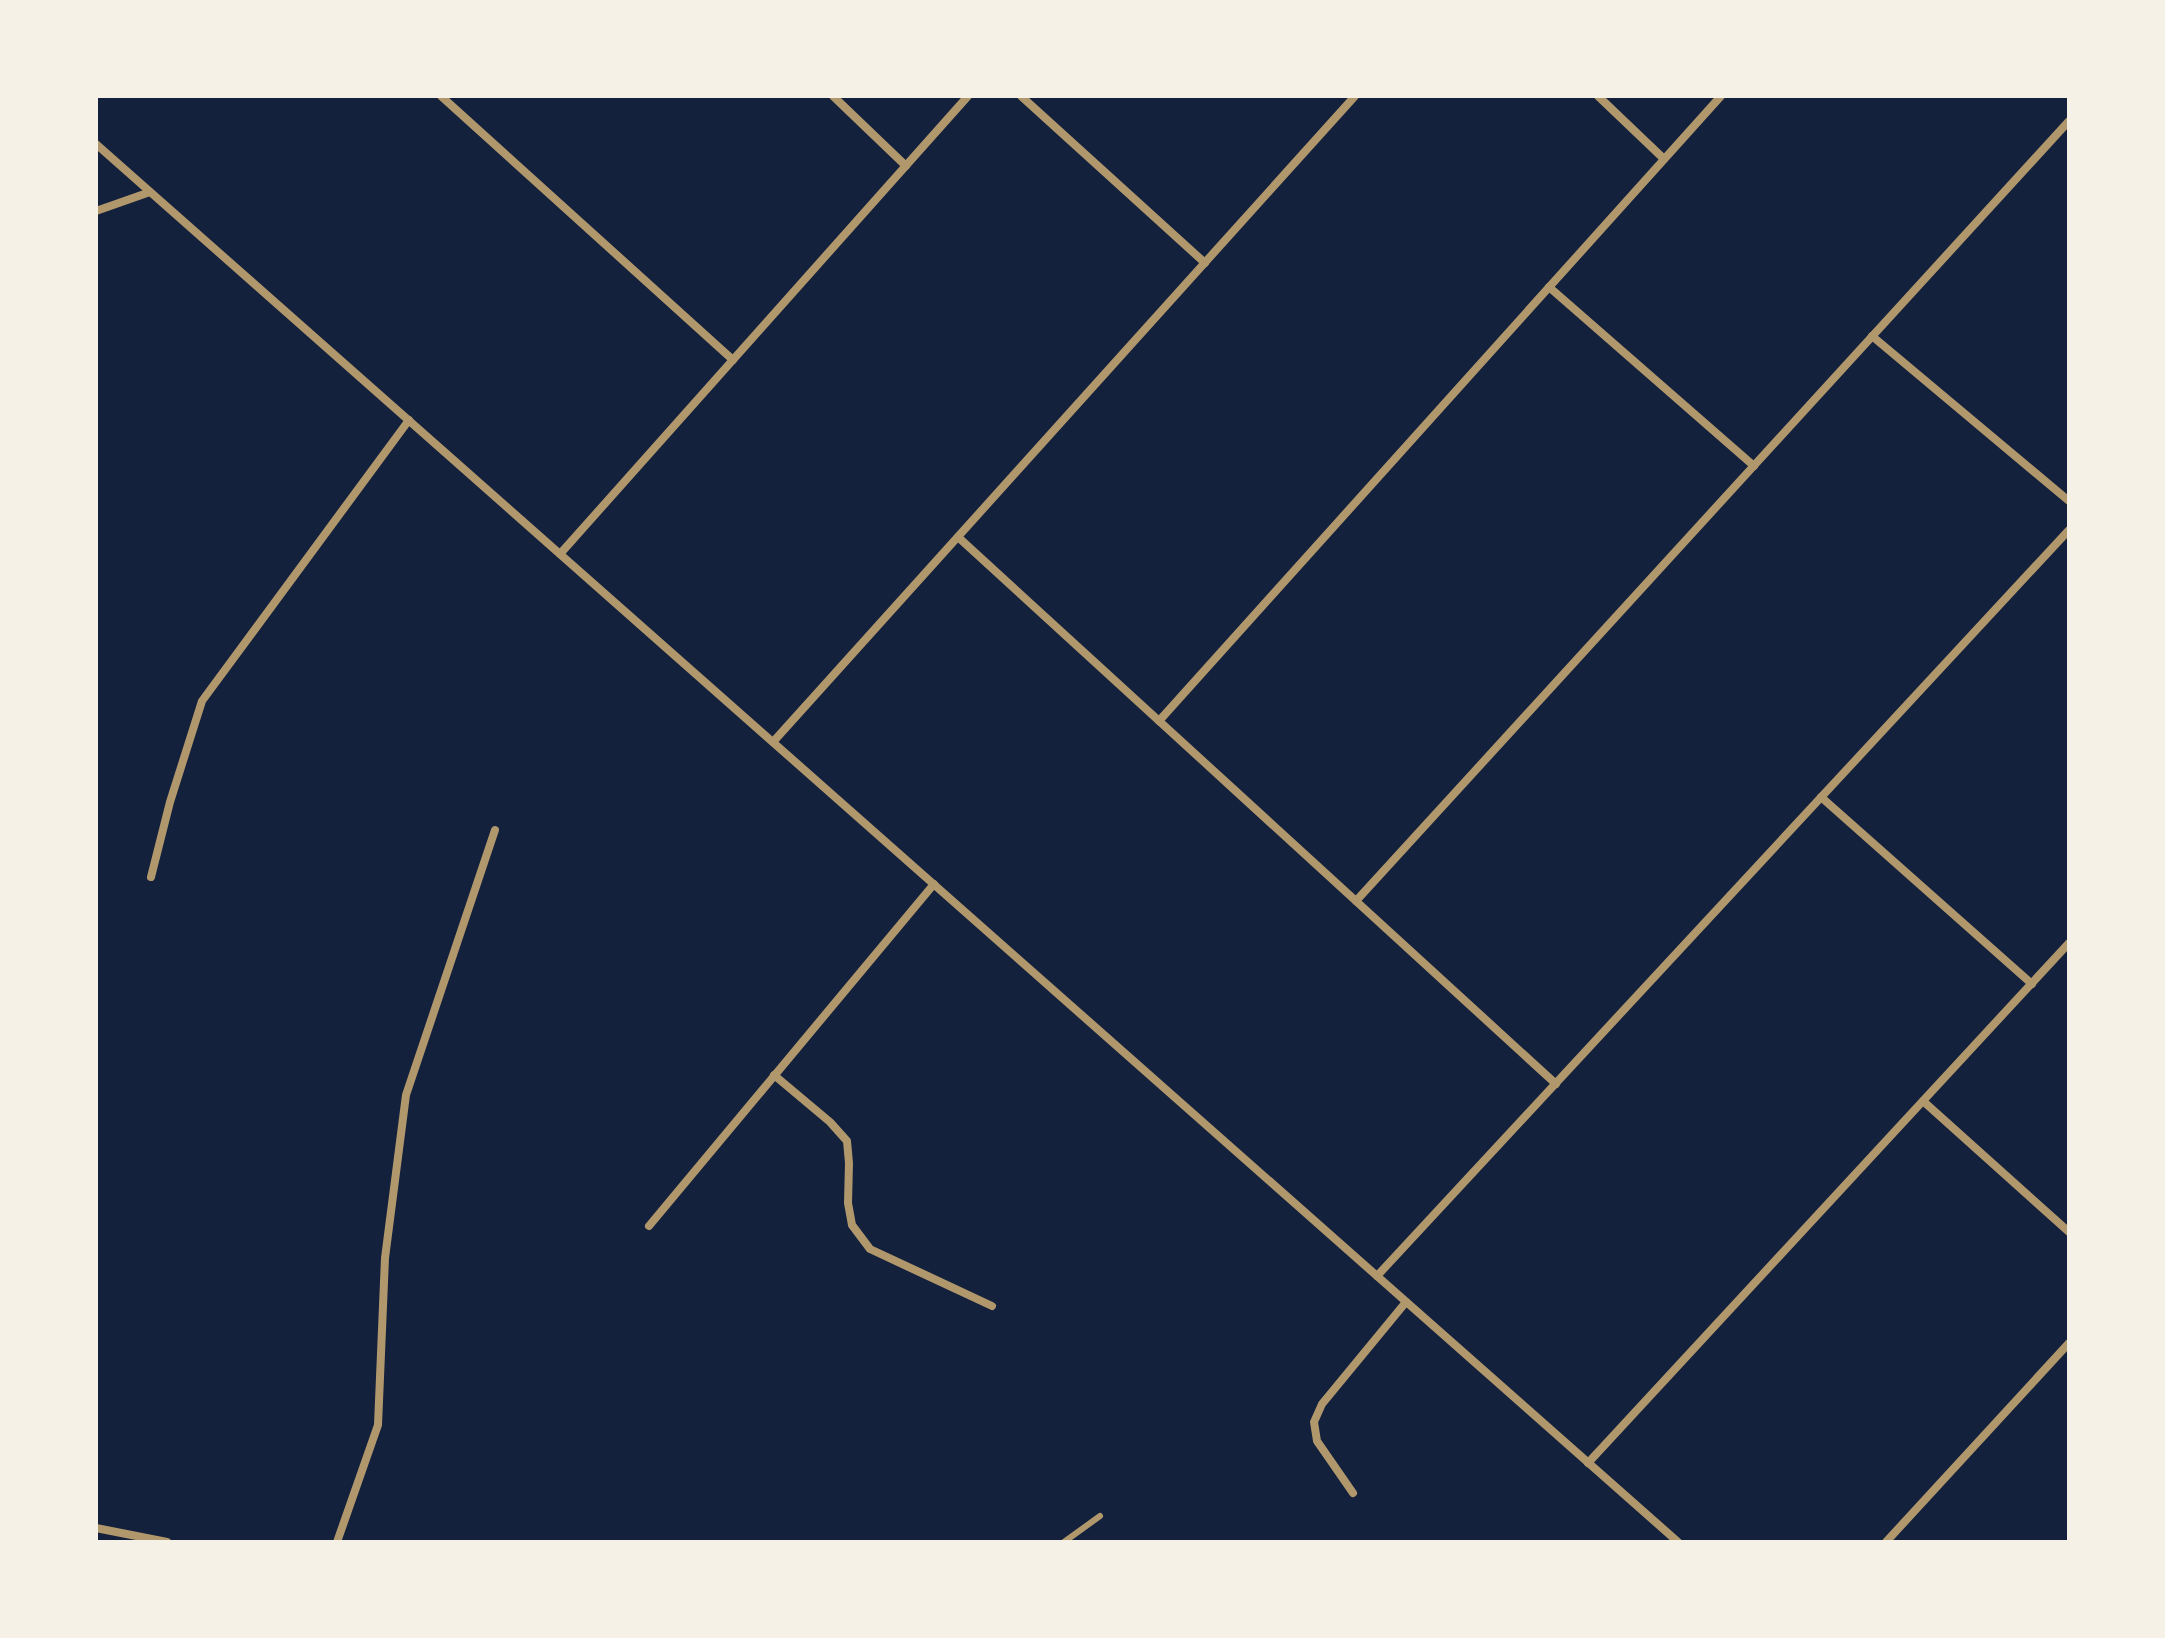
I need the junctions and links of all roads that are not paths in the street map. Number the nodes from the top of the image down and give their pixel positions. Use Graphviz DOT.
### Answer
graph roads {
  1 [pos="441,96"];
  2 [pos="833,96"];
  3 [pos="968,96"];
  4 [pos="1021,96"];
  5 [pos="1355,96"];
  6 [pos="1598,96"];
  7 [pos="1721,96"];
  8 [pos="2069,121"];
  9 [pos="96,144"];
  10 [pos="1664,159"];
  11 [pos="906,166"];
  12 [pos="150,192"];
  13 [pos="96,211"];
  14 [pos="1205,263"];
  15 [pos="1549,287"];
  16 [pos="1872,336"];
  17 [pos="733,360"];
  18 [pos="409,420"];
  19 [pos="1754,466"];
  20 [pos="2069,501"];
  21 [pos="2069,530"];
  22 [pos="958,537"];
  23 [pos="560,554"];
  24 [pos="1159,721"];
  25 [pos="773,742"];
  26 [pos="1821,797"];
  27 [pos="495,830"];
  28 [pos="151,877"];
  29 [pos="934,884"];
  30 [pos="1356,901"];
  31 [pos="2069,943"];
  32 [pos="2032,984"];
  33 [pos="774,1075"];
  34 [pos="1556,1084"];
  35 [pos="1923,1101"];
  36 [pos="649,1226"];
  37 [pos="2069,1232"];
  38 [pos="1377,1276"];
  39 [pos="1406,1302"];
  40 [pos="992,1306"];
  41 [pos="2069,1343"];
  42 [pos="1588,1463"];
  43 [pos="1353,1493"];
  44 [pos="1100,1516"];
  45 [pos="96,1528"];
  46 [pos="167,1542"];
  47 [pos="337,1542"];
  48 [pos="1064,1542"];
  49 [pos="1678,1542"];
  50 [pos="1886,1542"];
  1 -- 17 [label="street"];
  2 -- 11 [label="street"];
  3 -- 11 [label="street"];
  4 -- 14 [label="street"];
  5 -- 14 [label="street"];
  6 -- 10 [label="street"];
  7 -- 10 [label="street"];
  8 -- 16 [label="street"];
  9 -- 12 [label="street"];
  10 -- 15 [label="street"];
  11 -- 17 [label="street"];
  12 -- 13 [label="street"];
  12 -- 18 [label="street"];
  14 -- 22 [label="street"];
  15 -- 19 [label="street"];
  15 -- 24 [label="street"];
  16 -- 19 [label="street"];
  16 -- 20 [label="street"];
  17 -- 23 [label="street"];
  18 -- 23 [label="street"];
  18 -- 28 [label="street"];
  19 -- 30 [label="street"];
  21 -- 26 [label="street"];
  22 -- 24 [label="street"];
  22 -- 25 [label="street"];
  23 -- 25 [label="street"];
  24 -- 30 [label="street"];
  25 -- 29 [label="street"];
  26 -- 32 [label="street"];
  26 -- 34 [label="street"];
  27 -- 47 [label="street"];
  29 -- 33 [label="street"];
  29 -- 38 [label="street"];
  30 -- 34 [label="street"];
  31 -- 32 [label="street"];
  32 -- 35 [label="street"];
  33 -- 36 [label="street"];
  33 -- 40 [label="street"];
  34 -- 38 [label="street"];
  35 -- 37 [label="street"];
  35 -- 42 [label="street"];
  38 -- 39 [label="street"];
  39 -- 42 [label="street"];
  39 -- 43 [label="street"];
  41 -- 50 [label="street"];
  42 -- 49 [label="street"];
  44 -- 48 [label="lane"];
  45 -- 46 [label="street"];
}
